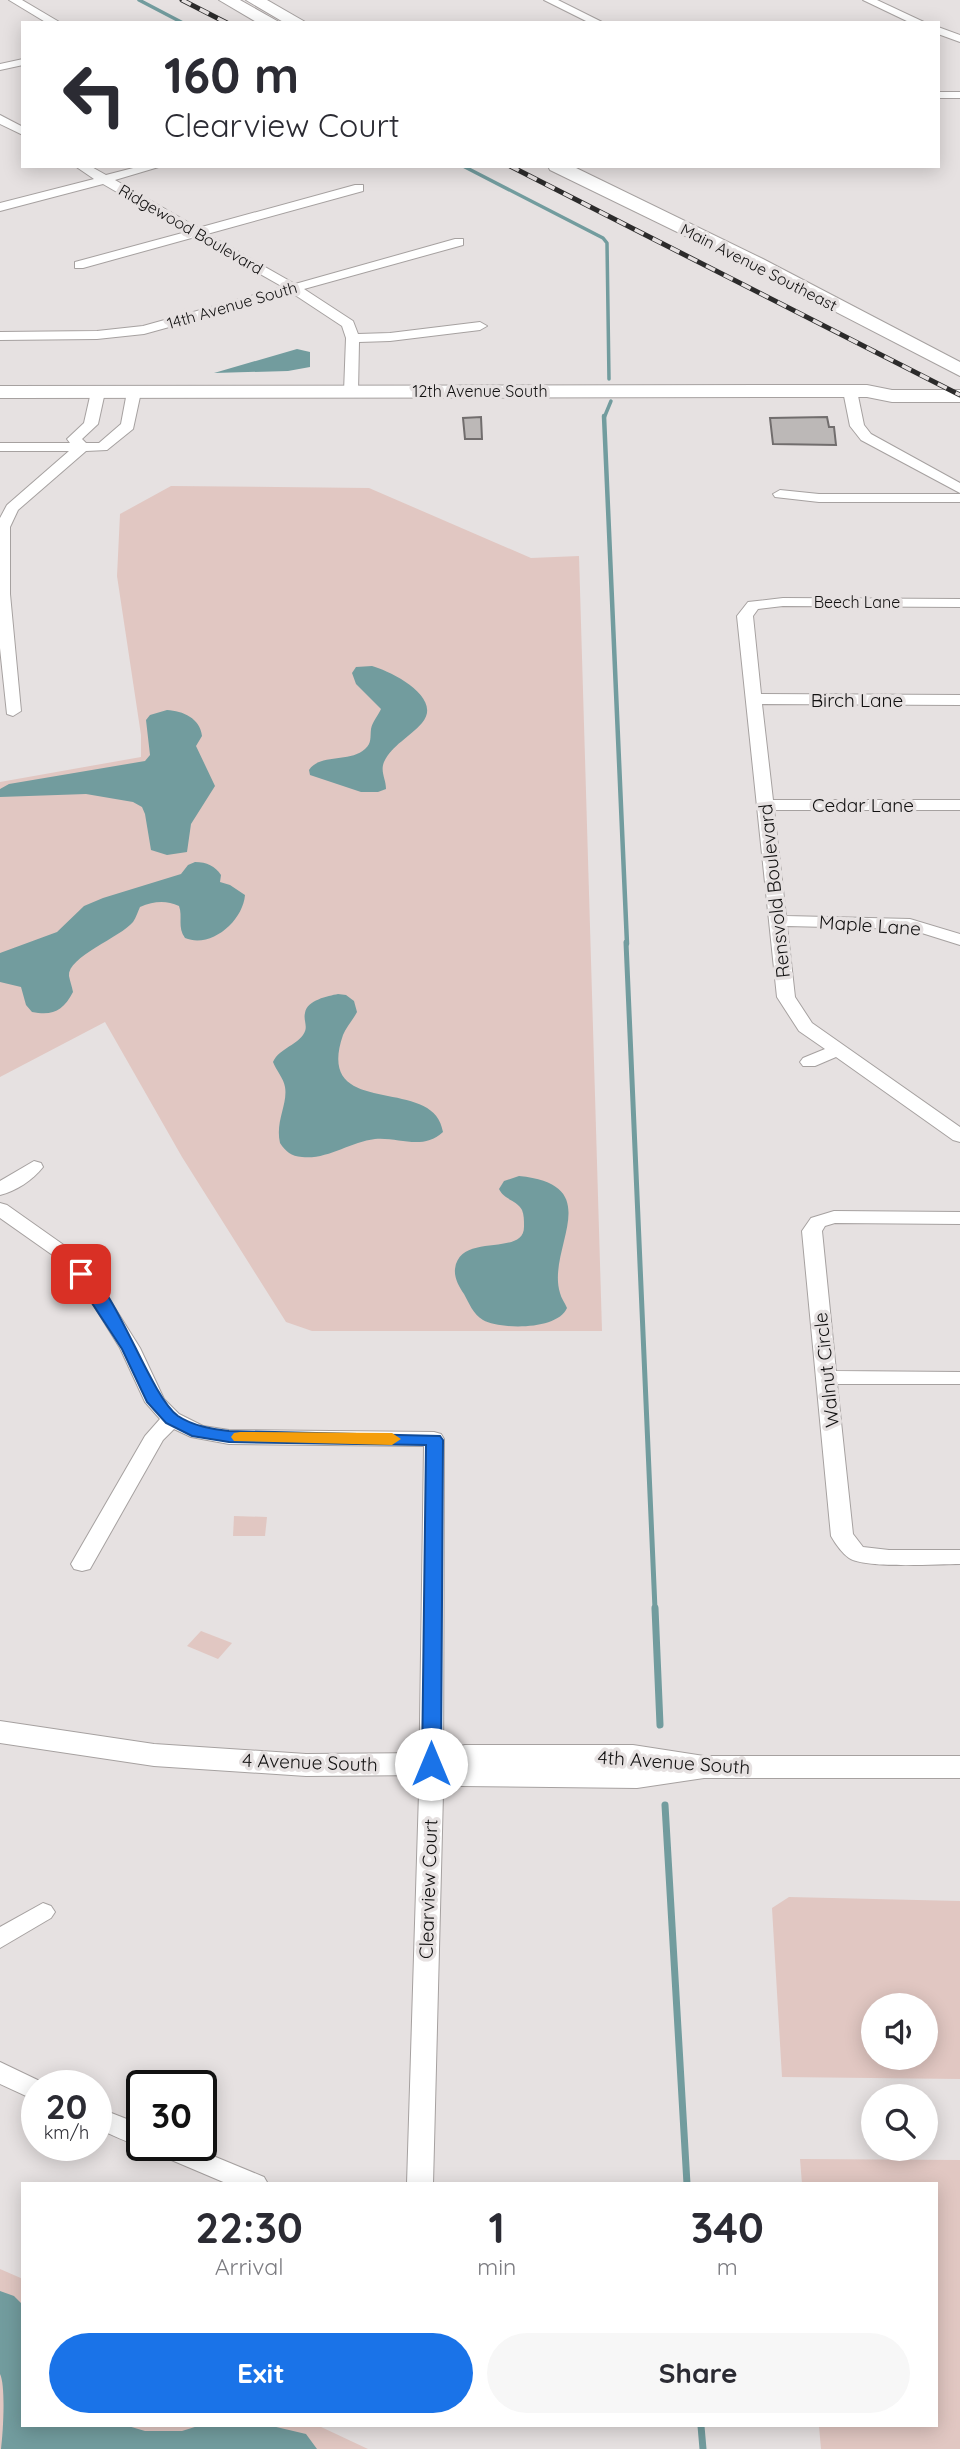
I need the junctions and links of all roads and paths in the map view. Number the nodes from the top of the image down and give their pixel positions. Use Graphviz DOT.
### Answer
graph roads {
  1 [pos="14,0"];
  2 [pos="227,0"];
  3 [pos="254,0"];
  4 [pos="549,0"];
  5 [pos="868,0"];
  6 [pos="52,21"];
  7 [pos="268,21"];
  8 [pos="295,21"];
  9 [pos="595,21"];
  10 [pos="916,21"];
  11 [pos="940,31"];
  12 [pos="960,39"];
  13 [pos="21,62"];
  14 [pos="0,67"];
  15 [pos="940,95"];
  16 [pos="960,95"];
  17 [pos="0,119"];
  18 [pos="21,131"];
  19 [pos="0,135"];
  20 [pos="84,168"];
  21 [pos="149,168"];
  22 [pos="561,168"];
  23 [pos="592,168"];
  24 [pos="104,180"];
  25 [pos="359,188"];
  26 [pos="0,207"];
  27 [pos="197,232"];
  28 [pos="459,242"];
  29 [pos="79,264"];
  30 [pos="293,288"];
  31 [pos="480,326"];
  32 [pos="0,336"];
  33 [pos="353,338"];
  34 [pos="958,363"];
  35 [pos="950,387"];
  36 [pos="351,391"];
  37 [pos="858,391"];
  38 [pos="0,392"];
  39 [pos="98,392"];
  40 [pos="135,392"];
  41 [pos="960,396"];
  42 [pos="0,447"];
  43 [pos="82,447"];
  44 [pos="960,489"];
  45 [pos="780,494"];
  46 [pos="960,498"];
  47 [pos="1,594"];
  48 [pos="960,603"];
  49 [pos="753,605"];
  50 [pos="754,699"];
  51 [pos="960,700"];
  52 [pos="13,711"];
  53 [pos="765,805"];
  54 [pos="960,805"];
  55 [pos="778,921"];
  56 [pos="960,940"];
  57 [pos="838,1050"];
  58 [pos="809,1062"];
  59 [pos="960,1136"];
  60 [pos="34,1167"];
  61 [pos="0,1189"];
  62 [pos="0,1209"];
  63 [pos="960,1218"];
  64 [pos="827,1377"];
  65 [pos="960,1378"];
  66 [pos="172,1419"];
  67 [pos="960,1557"];
  68 [pos="82,1564"];
  69 [pos="0,1732"];
  70 [pos="431,1764"];
  71 [pos="704,1767"];
  72 [pos="960,1767"];
  73 [pos="43,1912"];
  74 [pos="0,1939"];
  75 [pos="0,2072"];
  76 [pos="21,2083"];
  77 [pos="200,2161"];
  78 [pos="250,2182"];
  79 [pos="420,2182"];
  1 -- 6 [label="street"];
  2 -- 7 [label="main road"];
  3 -- 8 [label="main road"];
  4 -- 9 [label="street"];
  5 -- 10 [label="street"];
  11 -- 12 [label="street"];
  13 -- 14 [label="street"];
  15 -- 16 [label="street"];
  17 -- 18 [label="street"];
  18 -- 19 [label="street"];
  20 -- 24 [label="street, Ridgewood Boulevard"];
  21 -- 24 [label="street"];
  22 -- 34 [label="main road, Main Avenue Southeast"];
  23 -- 34 [label="main road, Main Avenue Southeast"];
  24 -- 26 [label="street"];
  24 -- 27 [label="street, Ridgewood Boulevard"];
  25 -- 27 [label="street"];
  27 -- 29 [label="street"];
  27 -- 30 [label="street, Ridgewood Boulevard"];
  28 -- 30 [label="street, 14th Avenue South"];
  30 -- 32 [label="street, 14th Avenue South"];
  30 -- 33 [label="street, Ridgewood Boulevard"];
  31 -- 33 [label="street"];
  33 -- 36 [label="street"];
  34 -- 35 [label="main road"];
  35 -- 37 [label="street"];
  36 -- 37 [label="street, 12th Avenue South"];
  36 -- 40 [label="street, 12th Avenue South"];
  37 -- 41 [label="street, 12th Avenue South"];
  37 -- 44 [label="street"];
  38 -- 39 [label="street, 12th Avenue South"];
  39 -- 40 [label="street, 12th Avenue South"];
  39 -- 43 [label="street"];
  40 -- 43 [label="street"];
  42 -- 43 [label="street"];
  43 -- 47 [label="street"];
  45 -- 46 [label="street"];
  47 -- 52 [label="street"];
  48 -- 49 [label="street, Beech Lane"];
  49 -- 50 [label="street, Rensvold Boulevard"];
  50 -- 51 [label="street, Birch Lane"];
  50 -- 53 [label="street, Rensvold Boulevard"];
  53 -- 54 [label="street, Cedar Lane"];
  53 -- 55 [label="street, Rensvold Boulevard"];
  55 -- 56 [label="street, Maple Lane"];
  55 -- 57 [label="street, Rensvold Boulevard"];
  57 -- 58 [label="street"];
  57 -- 59 [label="street, Rensvold Boulevard"];
  60 -- 61 [label="street"];
  62 -- 66 [label="street, Clearview Court"];
  63 -- 64 [label="street, Walnut Circle"];
  64 -- 65 [label="street"];
  64 -- 67 [label="street, Walnut Circle"];
  66 -- 68 [label="street"];
  66 -- 70 [label="street, Clearview Court"];
  69 -- 70 [label="street, 4 Avenue South"];
  70 -- 71 [label="street, 4 Avenue South"];
  70 -- 79 [label="street, Clearview Court"];
  71 -- 72 [label="street, 4th Avenue South"];
  73 -- 74 [label="street"];
  75 -- 76 [label="street"];
  77 -- 78 [label="street"];
}
